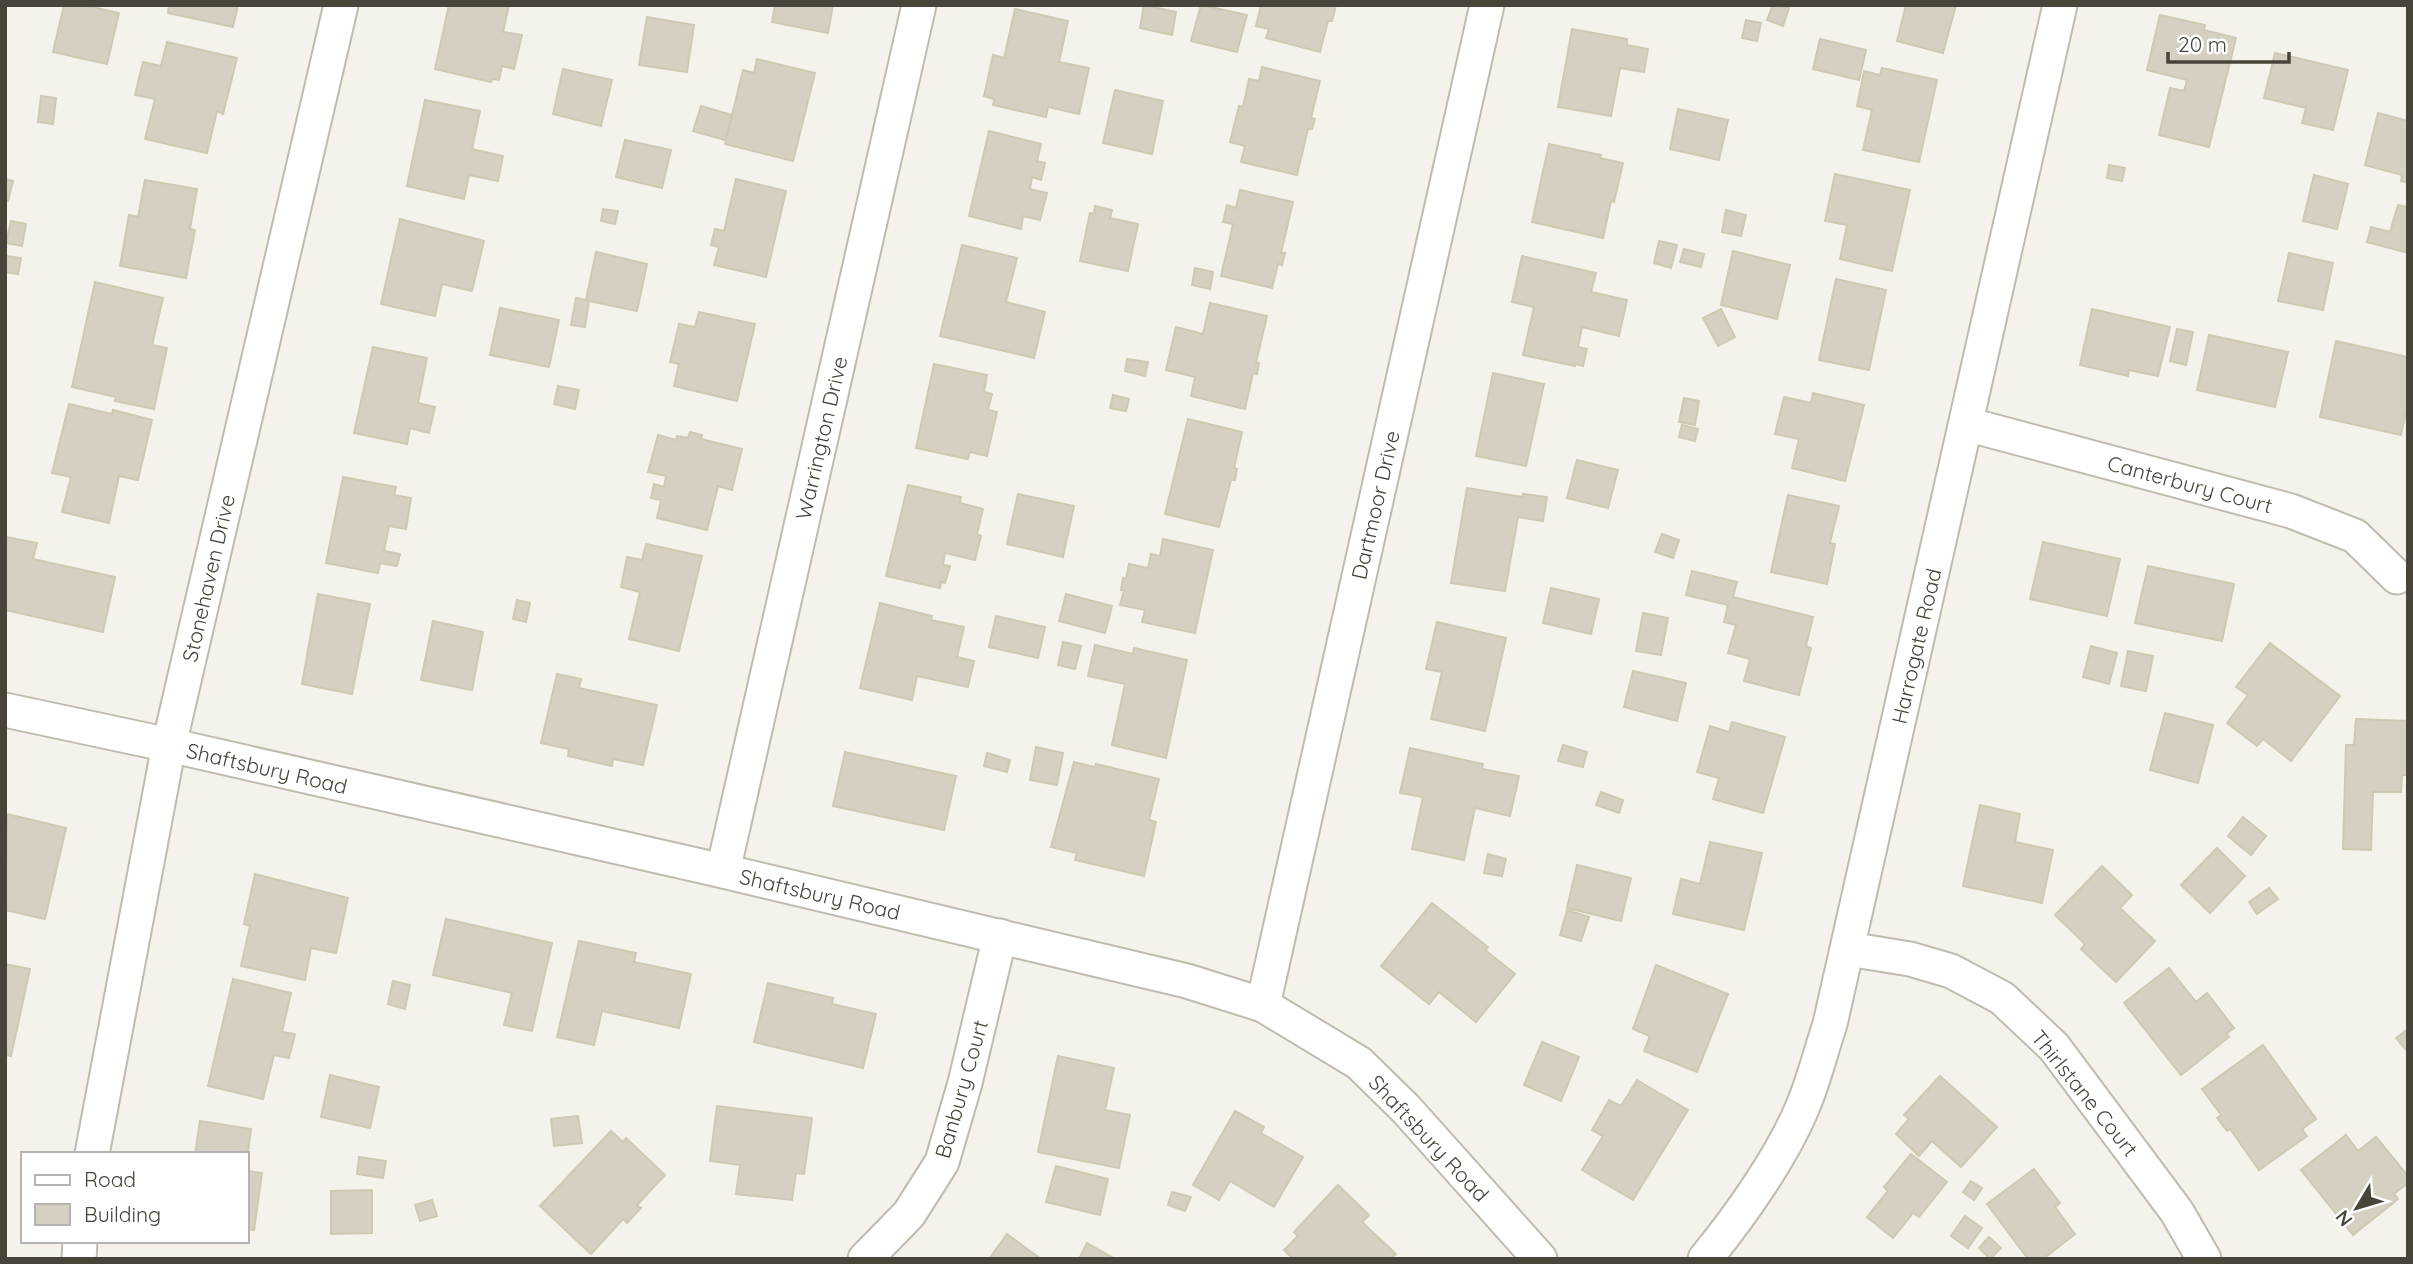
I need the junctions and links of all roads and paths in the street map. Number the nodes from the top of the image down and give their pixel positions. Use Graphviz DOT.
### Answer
graph roads {
  1 [pos="341,5"];
  2 [pos="919,5"];
  3 [pos="1487,5"];
  4 [pos="2060,5"];
  5 [pos="1966,424"];
  6 [pos="2397,577"];
  7 [pos="5,710"];
  8 [pos="169,745"];
  9 [pos="723,872"];
  10 [pos="1000,936"];
  11 [pos="1848,949"];
  12 [pos="1264,1004"];
  13 [pos="92,1152"];
  14 [pos="865,1259"];
  15 [pos="1540,1259"];
  16 [pos="1705,1259"];
  17 [pos="2204,1259"];
  1 -- 8 [label="street, Stonehaven Drive"];
  2 -- 9 [label="street, Warrington Drive"];
  3 -- 12 [label="street, Dartmoor Drive"];
  4 -- 5 [label="street, Harrogate Road"];
  5 -- 6 [label="street, Canterbury Court"];
  5 -- 11 [label="street, Harrogate Road"];
  7 -- 8 [label="street, Shaftsbury Road"];
  8 -- 9 [label="street, Shaftsbury Road"];
  8 -- 13 [label="street, Stonehaven Drive"];
  9 -- 10 [label="street, Shaftsbury Road"];
  10 -- 12 [label="street, Shaftsbury Road"];
  10 -- 14 [label="street, Banbury Court"];
  11 -- 16 [label="street, Harrogate Road"];
  11 -- 17 [label="street, Thirlstane Court"];
  12 -- 15 [label="street, Shaftsbury Road"];
}
